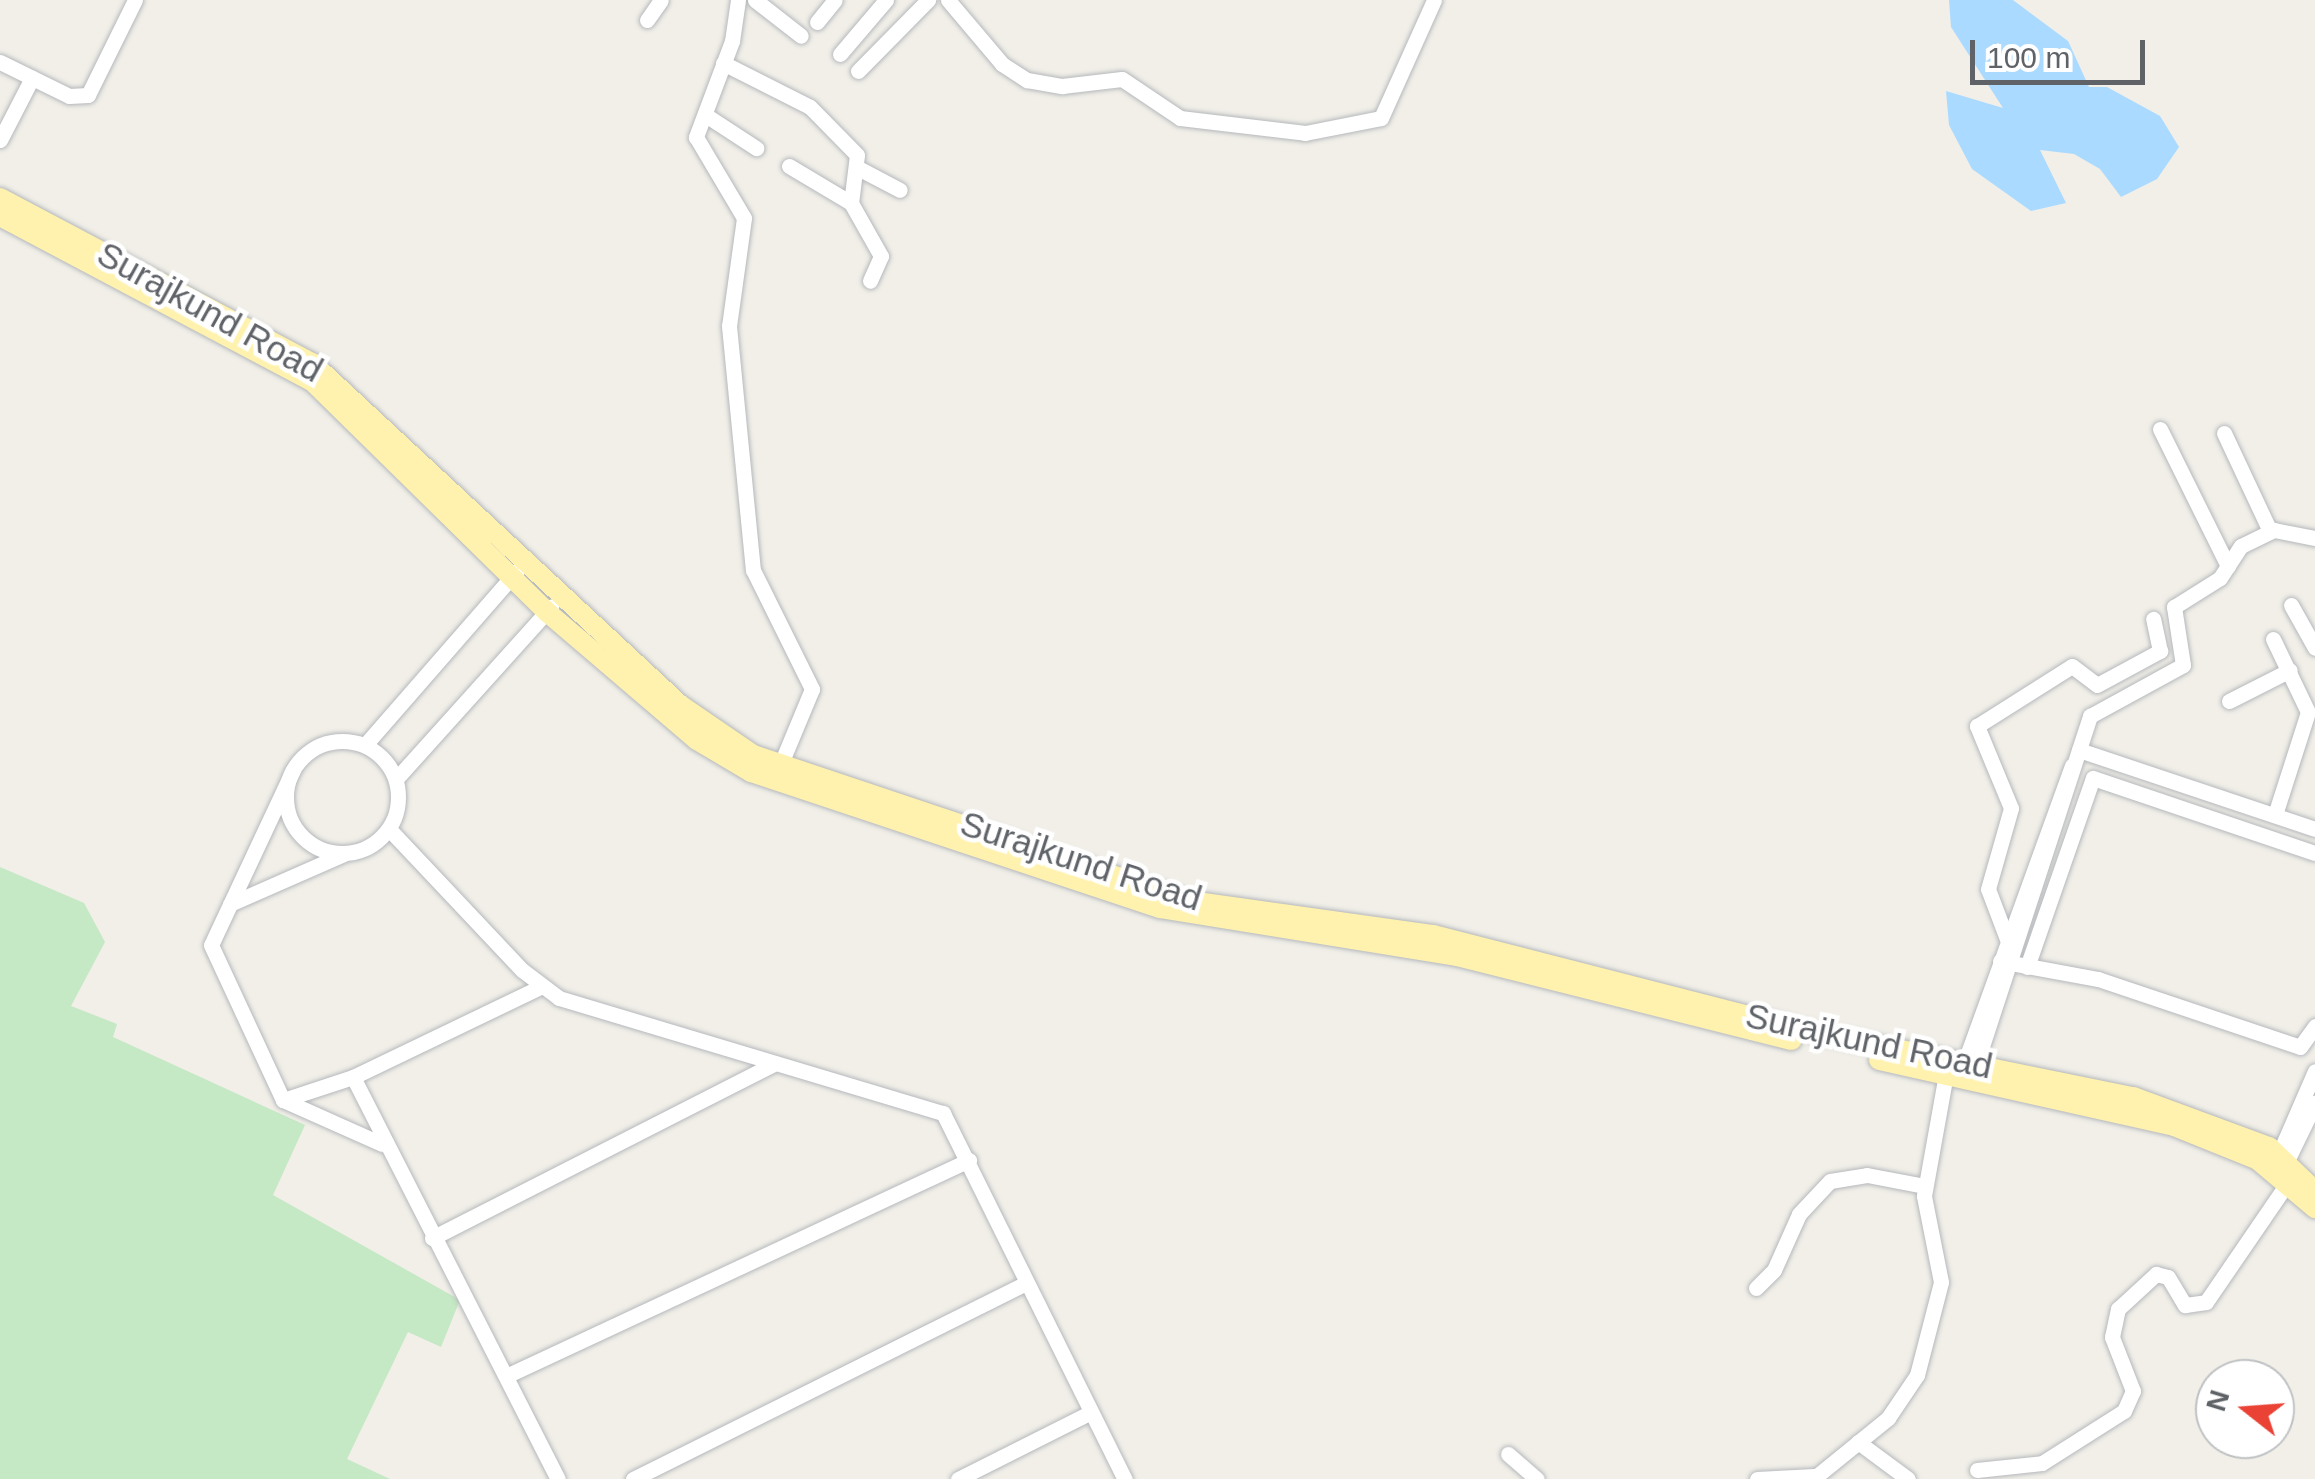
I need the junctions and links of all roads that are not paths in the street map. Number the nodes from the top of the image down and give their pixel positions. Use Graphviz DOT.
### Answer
graph roads {
  1 [pos="135,0"];
  2 [pos="660,0"];
  3 [pos="738,0"];
  4 [pos="755,0"];
  5 [pos="835,0"];
  6 [pos="886,0"];
  7 [pos="928,0"];
  8 [pos="948,0"];
  9 [pos="1434,0"];
  10 [pos="647,20"];
  11 [pos="816,22"];
  12 [pos="801,36"];
  13 [pos="840,54"];
  14 [pos="723,63"];
  15 [pos="4,64"];
  16 [pos="858,70"];
  17 [pos="32,78"];
  18 [pos="0,83"];
  19 [pos="707,116"];
  20 [pos="0,140"];
  21 [pos="756,148"];
  22 [pos="788,166"];
  23 [pos="858,168"];
  24 [pos="900,190"];
  25 [pos="0,198"];
  26 [pos="851,203"];
  27 [pos="0,216"];
  28 [pos="870,281"];
  29 [pos="2160,430"];
  30 [pos="2224,433"];
  31 [pos="2270,531"];
  32 [pos="2315,538"];
  33 [pos="2228,566"];
  34 [pos="519,569"];
  35 [pos="554,604"];
  36 [pos="2290,606"];
  37 [pos="2152,619"];
  38 [pos="2273,639"];
  39 [pos="2315,648"];
  40 [pos="2290,670"];
  41 [pos="2229,702"];
  42 [pos="365,745"];
  43 [pos="2078,754"];
  44 [pos="780,766"];
  45 [pos="293,770"];
  46 [pos="396,779"];
  47 [pos="2275,815"];
  48 [pos="389,829"];
  49 [pos="2315,829"];
  50 [pos="2315,853"];
  51 [pos="344,854"];
  52 [pos="230,904"];
  53 [pos="2008,939"];
  54 [pos="2013,964"];
  55 [pos="542,986"];
  56 [pos="2315,1026"];
  57 [pos="774,1063"];
  58 [pos="2315,1071"];
  59 [pos="1963,1072"];
  60 [pos="353,1077"];
  61 [pos="283,1100"];
  62 [pos="2315,1103"];
  63 [pos="382,1144"];
  64 [pos="969,1160"];
  65 [pos="2282,1168"];
  66 [pos="1924,1186"];
  67 [pos="2315,1192"];
  68 [pos="2315,1208"];
  69 [pos="432,1238"];
  70 [pos="1026,1283"];
  71 [pos="1756,1288"];
  72 [pos="506,1376"];
  73 [pos="1089,1413"];
  74 [pos="1858,1442"];
  75 [pos="1508,1454"];
  76 [pos="1976,1470"];
  77 [pos="1814,1478"];
  78 [pos="558,1479"];
  79 [pos="633,1479"];
  80 [pos="958,1479"];
  81 [pos="1126,1479"];
  82 [pos="1537,1479"];
  83 [pos="1757,1479"];
  84 [pos="1908,1479"];
  1 -- 17 [label="street"];
  2 -- 10 [label="street"];
  3 -- 14 [label="street"];
  4 -- 12 [label="street"];
  5 -- 11 [label="street"];
  6 -- 13 [label="street"];
  7 -- 16 [label="street"];
  8 -- 9 [label="street"];
  14 -- 19 [label="street"];
  14 -- 23 [label="street"];
  15 -- 17 [label="street"];
  15 -- 18 [label="street"];
  17 -- 20 [label="street"];
  19 -- 21 [label="street"];
  19 -- 44 [label="street"];
  22 -- 26 [label="street"];
  23 -- 24 [label="street"];
  23 -- 26 [label="street"];
  25 -- 34 [label="main road, Surajkund Road"];
  26 -- 28 [label="street"];
  27 -- 34 [label="main road, Surajkund Road"];
  29 -- 33 [label="street"];
  30 -- 31 [label="street"];
  31 -- 32 [label="street"];
  31 -- 33 [label="street"];
  33 -- 43 [label="street"];
  34 -- 35 [label="main road, Surajkund Road"];
  34 -- 42 [label="street"];
  35 -- 44 [label="main road, Surajkund Road"];
  35 -- 46 [label="street"];
  35 -- 59 [label="main road, Surajkund Road"];
  36 -- 39 [label="street"];
  37 -- 53 [label="street"];
  38 -- 40 [label="street"];
  40 -- 41 [label="street"];
  40 -- 47 [label="street"];
  42 -- 45 [label="street"];
  42 -- 46 [label="street"];
  43 -- 47 [label="street"];
  43 -- 53 [label="street"];
  43 -- 54 [label="street"];
  44 -- 59 [label="main road, Surajkund Road"];
  45 -- 51 [label="street"];
  45 -- 52 [label="street"];
  46 -- 48 [label="street"];
  47 -- 49 [label="street"];
  48 -- 51 [label="street"];
  48 -- 55 [label="street"];
  50 -- 54 [label="street"];
  51 -- 52 [label="street"];
  52 -- 61 [label="street"];
  53 -- 54 [label="street"];
  54 -- 56 [label="street"];
  54 -- 59 [label="street"];
  55 -- 57 [label="street"];
  55 -- 60 [label="street"];
  57 -- 64 [label="street"];
  57 -- 69 [label="street"];
  58 -- 65 [label="street"];
  59 -- 65 [label="main road, Surajkund Road"];
  59 -- 66 [label="street"];
  60 -- 61 [label="street"];
  60 -- 63 [label="street"];
  61 -- 63 [label="street"];
  62 -- 65 [label="street"];
  63 -- 69 [label="street"];
  64 -- 70 [label="street"];
  64 -- 72 [label="street"];
  65 -- 67 [label="main road, Surajkund Road"];
  65 -- 68 [label="main road, Surajkund Road"];
  65 -- 76 [label="street"];
  66 -- 71 [label="street"];
  66 -- 74 [label="street"];
  69 -- 72 [label="street"];
  70 -- 73 [label="street"];
  70 -- 79 [label="street"];
  72 -- 78 [label="street"];
  73 -- 80 [label="street"];
  73 -- 81 [label="street"];
  74 -- 77 [label="street"];
  74 -- 84 [label="street"];
  75 -- 82 [label="street"];
  77 -- 83 [label="street"];
}
